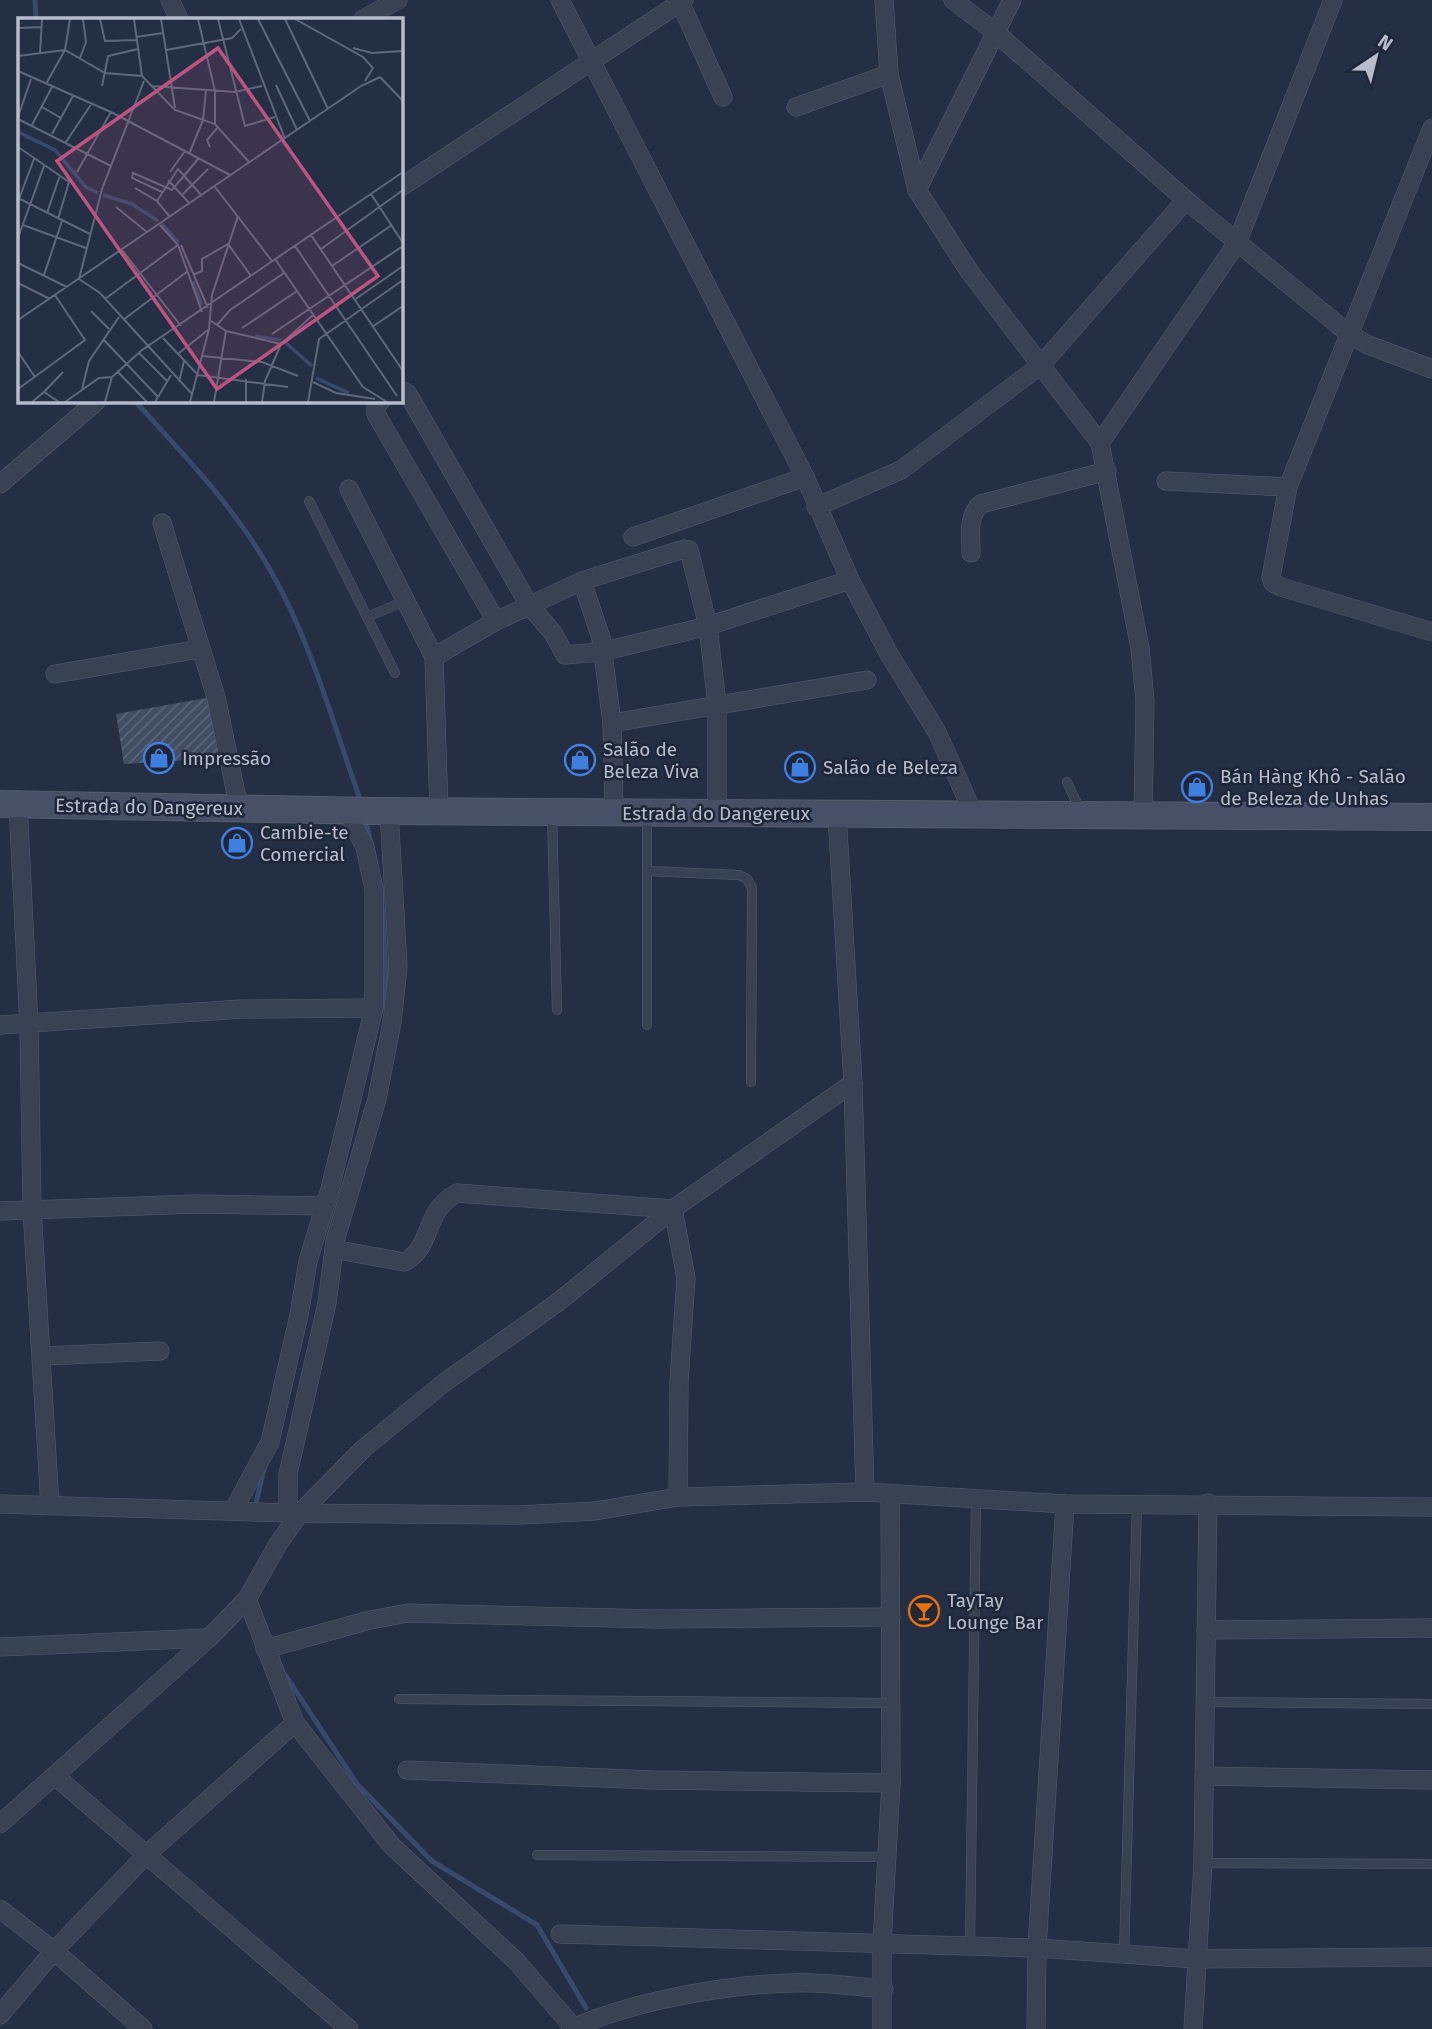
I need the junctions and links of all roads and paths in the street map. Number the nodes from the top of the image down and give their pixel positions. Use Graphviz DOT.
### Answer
graph roads {
  1 [pos="170,0"];
  2 [pos="398,0"];
  3 [pos="560,0"];
  4 [pos="884,0"];
  5 [pos="953,0"];
  6 [pos="1012,0"];
  7 [pos="1333,0"];
  8 [pos="682,1"];
  9 [pos="179,18"];
  10 [pos="365,18"];
  11 [pos="995,32"];
  12 [pos="590,62"];
  13 [pos="889,74"];
  14 [pos="723,97"];
  15 [pos="796,107"];
  16 [pos="1432,128"];
  17 [pos="402,186"];
  18 [pos="917,190"];
  19 [pos="1186,200"];
  20 [pos="1237,243"];
  21 [pos="1348,333"];
  22 [pos="1041,365"];
  23 [pos="1432,369"];
  24 [pos="402,391"];
  25 [pos="96,402"];
  26 [pos="380,402"];
  27 [pos="1100,443"];
  28 [pos="1107,471"];
  29 [pos="805,477"];
  30 [pos="1166,481"];
  31 [pos="0,484"];
  32 [pos="1288,487"];
  33 [pos="349,489"];
  34 [pos="309,501"];
  35 [pos="816,507"];
  36 [pos="162,523"];
  37 [pos="633,537"];
  38 [pos="971,552"];
  39 [pos="850,580"];
  40 [pos="582,581"];
  41 [pos="405,601"];
  42 [pos="529,605"];
  43 [pos="366,617"];
  44 [pos="496,621"];
  45 [pos="708,626"];
  46 [pos="1432,632"];
  47 [pos="200,649"];
  48 [pos="601,652"];
  49 [pos="434,657"];
  50 [pos="394,673"];
  51 [pos="55,674"];
  52 [pos="867,680"];
  53 [pos="717,705"];
  54 [pos="612,723"];
  55 [pos="1067,782"];
  56 [pos="9,804"];
  57 [pos="239,808"];
  58 [pos="365,811"];
  59 [pos="439,811"];
  60 [pos="552,812"];
  61 [pos="614,812"];
  62 [pos="647,813"];
  63 [pos="717,813"];
  64 [pos="837,814"];
  65 [pos="974,815"];
  66 [pos="1082,815"];
  67 [pos="1143,816"];
  68 [pos="1432,817"];
  69 [pos="647,871"];
  70 [pos="374,1008"];
  71 [pos="557,1010"];
  72 [pos="0,1025"];
  73 [pos="647,1025"];
  74 [pos="29,1026"];
  75 [pos="751,1082"];
  76 [pos="853,1083"];
  77 [pos="325,1206"];
  78 [pos="32,1209"];
  79 [pos="673,1209"];
  80 [pos="0,1211"];
  81 [pos="336,1246"];
  82 [pos="160,1351"];
  83 [pos="43,1356"];
  84 [pos="865,1492"];
  85 [pos="890,1494"];
  86 [pos="678,1497"];
  87 [pos="976,1499"];
  88 [pos="1208,1503"];
  89 [pos="0,1504"];
  90 [pos="1065,1504"];
  91 [pos="1137,1504"];
  92 [pos="50,1506"];
  93 [pos="1432,1507"];
  94 [pos="233,1511"];
  95 [pos="294,1513"];
  96 [pos="247,1599"];
  97 [pos="891,1618"];
  98 [pos="1432,1628"];
  99 [pos="1206,1630"];
  100 [pos="209,1638"];
  101 [pos="0,1647"];
  102 [pos="265,1649"];
  103 [pos="399,1699"];
  104 [pos="1207,1702"];
  105 [pos="890,1703"];
  106 [pos="1432,1704"];
  107 [pos="295,1723"];
  108 [pos="407,1770"];
  109 [pos="55,1776"];
  110 [pos="1204,1776"];
  111 [pos="1432,1780"];
  112 [pos="891,1783"];
  113 [pos="0,1824"];
  114 [pos="147,1854"];
  115 [pos="537,1855"];
  116 [pos="887,1857"];
  117 [pos="1203,1863"];
  118 [pos="1432,1864"];
  119 [pos="0,1909"];
  120 [pos="560,1934"];
  121 [pos="882,1943"];
  122 [pos="970,1946"];
  123 [pos="1037,1948"];
  124 [pos="54,1951"];
  125 [pos="1124,1954"];
  126 [pos="1432,1957"];
  127 [pos="1196,1959"];
  128 [pos="884,1989"];
  129 [pos="0,2015"];
  130 [pos="573,2028"];
  131 [pos="143,2029"];
  132 [pos="349,2029"];
  133 [pos="882,2029"];
  134 [pos="1036,2029"];
  135 [pos="1193,2029"];
  1 -- 9 [label="street"];
  2 -- 10 [label="street"];
  3 -- 12 [label="street"];
  4 -- 13 [label="street"];
  5 -- 11 [label="street"];
  6 -- 11 [label="street"];
  7 -- 20 [label="street"];
  8 -- 12 [label="street"];
  8 -- 14 [label="street"];
  11 -- 18 [label="street"];
  11 -- 19 [label="street"];
  12 -- 17 [label="street"];
  12 -- 29 [label="street"];
  13 -- 15 [label="street"];
  13 -- 18 [label="street"];
  16 -- 21 [label="street"];
  18 -- 22 [label="street"];
  19 -- 20 [label="street"];
  19 -- 22 [label="street"];
  20 -- 21 [label="street"];
  20 -- 27 [label="street"];
  21 -- 23 [label="street"];
  21 -- 32 [label="street"];
  22 -- 27 [label="street"];
  22 -- 35 [label="street"];
  24 -- 42 [label="street"];
  25 -- 31 [label="street"];
  26 -- 44 [label="street"];
  27 -- 28 [label="street"];
  28 -- 38 [label="street"];
  28 -- 67 [label="street"];
  29 -- 35 [label="street"];
  29 -- 37 [label="street"];
  30 -- 32 [label="street"];
  32 -- 46 [label="street"];
  33 -- 41 [label="street"];
  34 -- 43 [label="lane"];
  35 -- 39 [label="street"];
  36 -- 47 [label="street"];
  39 -- 45 [label="street"];
  39 -- 65 [label="street"];
  40 -- 42 [label="street"];
  40 -- 45 [label="street"];
  40 -- 48 [label="street"];
  41 -- 43 [label="lane"];
  41 -- 49 [label="street"];
  42 -- 44 [label="street"];
  42 -- 48 [label="street"];
  43 -- 50 [label="lane"];
  44 -- 49 [label="street"];
  45 -- 48 [label="street"];
  45 -- 53 [label="street"];
  47 -- 51 [label="street"];
  47 -- 57 [label="street"];
  48 -- 54 [label="street"];
  49 -- 59 [label="street"];
  52 -- 53 [label="street"];
  53 -- 54 [label="street"];
  53 -- 63 [label="street"];
  54 -- 61 [label="street"];
  55 -- 66 [label="lane"];
  56 -- 57 [label="main road, Estrada do Dangereux"];
  56 -- 74 [label="street"];
  57 -- 58 [label="main road, Estrada do Dangereux"];
  58 -- 59 [label="main road, Estrada do Dangereux"];
  58 -- 70 [label="street"];
  58 -- 81 [label="street"];
  59 -- 60 [label="main road, Estrada do Dangereux"];
  60 -- 61 [label="main road, Estrada do Dangereux"];
  60 -- 71 [label="lane"];
  61 -- 62 [label="main road, Estrada do Dangereux"];
  62 -- 63 [label="main road, Estrada do Dangereux"];
  62 -- 69 [label="lane"];
  63 -- 64 [label="main road, Estrada do Dangereux"];
  64 -- 65 [label="main road, Estrada do Dangereux"];
  64 -- 76 [label="street"];
  65 -- 66 [label="main road, Estrada do Dangereux"];
  66 -- 67 [label="main road, Estrada do Dangereux"];
  67 -- 68 [label="main road, Estrada do Dangereux"];
  69 -- 73 [label="lane"];
  69 -- 75 [label="lane"];
  70 -- 74 [label="street"];
  70 -- 77 [label="street"];
  72 -- 74 [label="street"];
  74 -- 78 [label="street"];
  76 -- 79 [label="street"];
  76 -- 84 [label="street"];
  77 -- 78 [label="street"];
  77 -- 94 [label="street"];
  78 -- 80 [label="street"];
  78 -- 83 [label="street"];
  79 -- 81 [label="street"];
  79 -- 86 [label="street"];
  79 -- 95 [label="street"];
  81 -- 95 [label="street"];
  82 -- 83 [label="street"];
  83 -- 92 [label="street"];
  84 -- 85 [label="street"];
  84 -- 86 [label="street"];
  85 -- 87 [label="street"];
  85 -- 97 [label="street"];
  86 -- 95 [label="street"];
  87 -- 90 [label="street"];
  87 -- 122 [label="lane"];
  88 -- 91 [label="street"];
  88 -- 93 [label="street"];
  88 -- 99 [label="street"];
  89 -- 92 [label="street"];
  90 -- 91 [label="street"];
  90 -- 123 [label="street"];
  91 -- 125 [label="lane"];
  92 -- 94 [label="street"];
  94 -- 95 [label="street"];
  95 -- 96 [label="street"];
  96 -- 100 [label="street"];
  96 -- 102 [label="street"];
  97 -- 102 [label="street"];
  97 -- 105 [label="street"];
  98 -- 99 [label="street"];
  99 -- 104 [label="street"];
  100 -- 101 [label="street"];
  100 -- 109 [label="street"];
  102 -- 107 [label="street"];
  103 -- 105 [label="lane"];
  104 -- 106 [label="lane"];
  104 -- 110 [label="street"];
  105 -- 112 [label="street"];
  107 -- 114 [label="street"];
  107 -- 130 [label="street"];
  108 -- 112 [label="street"];
  109 -- 113 [label="street"];
  109 -- 114 [label="street"];
  110 -- 111 [label="street"];
  110 -- 117 [label="street"];
  112 -- 116 [label="street"];
  114 -- 124 [label="street"];
  114 -- 132 [label="street"];
  115 -- 116 [label="lane"];
  116 -- 121 [label="street"];
  117 -- 118 [label="lane"];
  117 -- 127 [label="street"];
  119 -- 124 [label="street"];
  120 -- 121 [label="street"];
  121 -- 122 [label="street"];
  121 -- 128 [label="street"];
  122 -- 123 [label="street"];
  123 -- 125 [label="street"];
  123 -- 134 [label="street"];
  124 -- 129 [label="street"];
  124 -- 131 [label="street"];
  125 -- 127 [label="street"];
  126 -- 127 [label="street"];
  127 -- 135 [label="street"];
  128 -- 130 [label="street"];
  128 -- 133 [label="street"];
}
